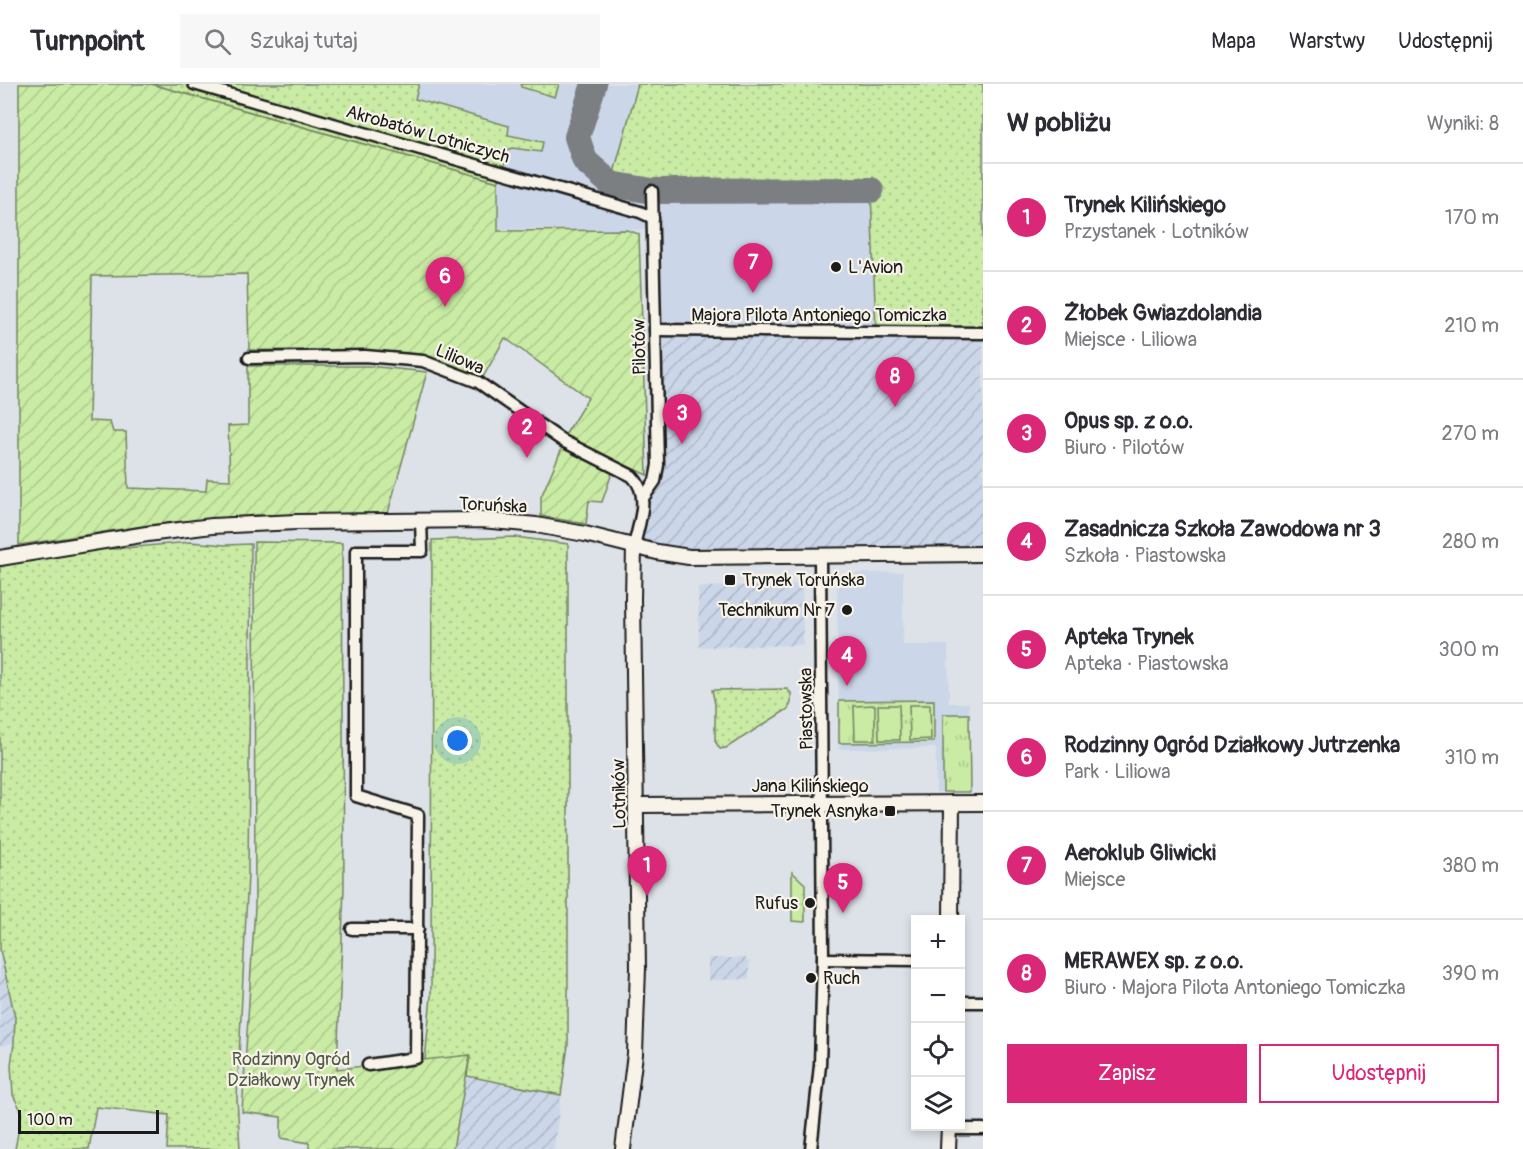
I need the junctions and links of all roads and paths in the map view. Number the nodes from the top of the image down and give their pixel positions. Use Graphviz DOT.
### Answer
graph roads {
  1 [pos="194,84"];
  2 [pos="652,191"];
  3 [pos="653,218"];
  4 [pos="655,330"];
  5 [pos="983,333"];
  6 [pos="249,358"];
  7 [pos="643,498"];
  8 [pos="422,521"];
  9 [pos="634,546"];
  10 [pos="983,554"];
  11 [pos="820,556"];
  12 [pos="0,558"];
  13 [pos="952,803"];
  14 [pos="983,803"];
  15 [pos="823,804"];
  16 [pos="637,805"];
  17 [pos="951,915"];
  18 [pos="352,929"];
  19 [pos="418,929"];
  20 [pos="823,960"];
  21 [pos="911,960"];
  22 [pos="965,1002"];
  23 [pos="983,1002"];
  24 [pos="368,1065"];
  25 [pos="965,1128"];
  26 [pos="983,1129"];
  27 [pos="949,1131"];
  28 [pos="623,1149"];
  29 [pos="811,1149"];
  30 [pos="948,1149"];
  1 -- 3 [label="street, Akrobatów Lotniczych"];
  2 -- 3 [label="street, Pilotów"];
  3 -- 4 [label="street, Pilotów"];
  4 -- 5 [label="street, Majora Pilota Antoniego Tomiczka"];
  4 -- 7 [label="street, Pilotów"];
  6 -- 7 [label="street, Liliowa"];
  7 -- 9 [label="street"];
  8 -- 9 [label="street, Toruńska"];
  8 -- 12 [label="street, Toruńska"];
  8 -- 19 [label="street"];
  9 -- 11 [label="street, Toruńska"];
  9 -- 16 [label="street, Lotników"];
  10 -- 11 [label="street, Toruńska"];
  11 -- 15 [label="street, Piastowska"];
  13 -- 14 [label="street, Jana Kilińskiego"];
  13 -- 15 [label="street, Jana Kilińskiego"];
  13 -- 17 [label="street"];
  15 -- 16 [label="street, Jana Kilińskiego"];
  15 -- 20 [label="street, Piastowska"];
  16 -- 28 [label="street, Lotników"];
  18 -- 19 [label="street"];
  19 -- 24 [label="street"];
  20 -- 21 [label="street"];
  20 -- 29 [label="street, Piastowska"];
  22 -- 23 [label="street"];
  25 -- 26 [label="street"];
  27 -- 30 [label="street"];
}
